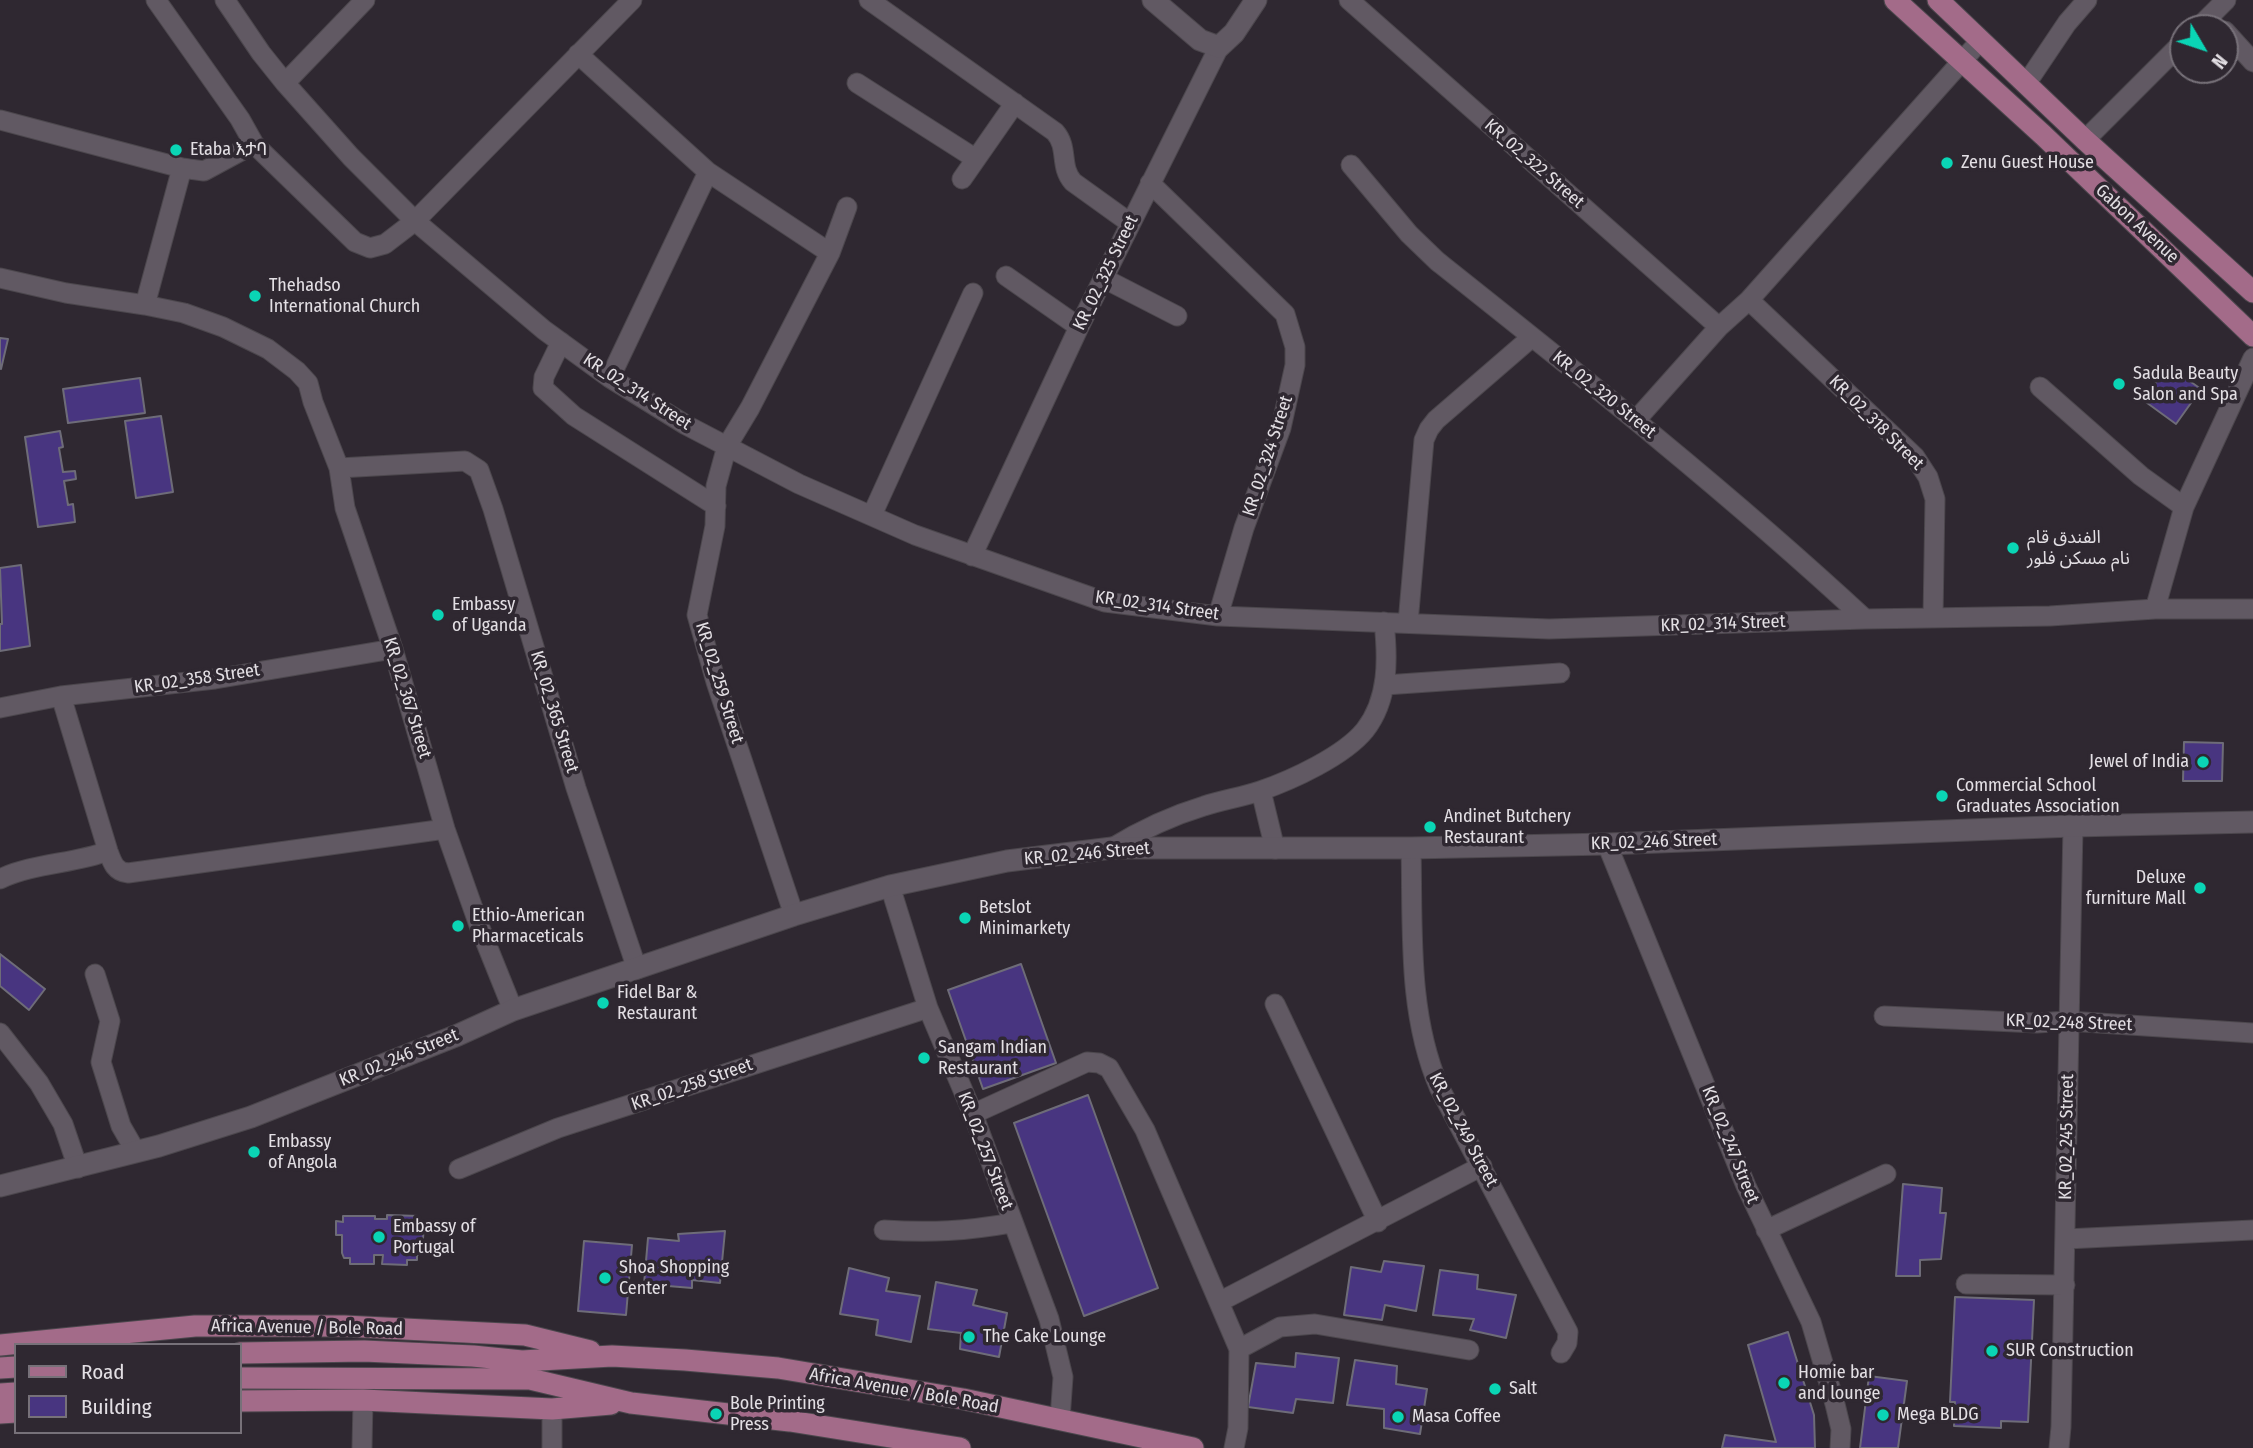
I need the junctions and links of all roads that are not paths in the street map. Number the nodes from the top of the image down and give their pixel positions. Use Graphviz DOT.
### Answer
graph roads {
  1 [pos="156,0"];
  2 [pos="225,0"];
  3 [pos="365,0"];
  4 [pos="632,0"];
  5 [pos="869,0"];
  6 [pos="1153,0"];
  7 [pos="1256,0"];
  8 [pos="1349,0"];
  9 [pos="1895,0"];
  10 [pos="1938,0"];
  11 [pos="2087,0"];
  12 [pos="1980,41"];
  13 [pos="1219,47"];
  14 [pos="2239,49"];
  15 [pos="578,54"];
  16 [pos="2169,57"];
  17 [pos="1962,61"];
  18 [pos="2253,62"];
  19 [pos="285,83"];
  20 [pos="857,83"];
  21 [pos="2026,83"];
  22 [pos="1015,103"];
  23 [pos="0,120"];
  24 [pos="2085,140"];
  25 [pos="254,144"];
  26 [pos="976,159"];
  27 [pos="1351,165"];
  28 [pos="182,168"];
  29 [pos="708,172"];
  30 [pos="962,179"];
  31 [pos="1150,183"];
  32 [pos="847,207"];
  33 [pos="415,220"];
  34 [pos="1130,223"];
  35 [pos="830,253"];
  36 [pos="1006,276"];
  37 [pos="0,278"];
  38 [pos="1103,278"];
  39 [pos="2249,282"];
  40 [pos="973,293"];
  41 [pos="1749,300"];
  42 [pos="145,305"];
  43 [pos="1177,317"];
  44 [pos="1079,327"];
  45 [pos="1719,327"];
  46 [pos="2253,336"];
  47 [pos="1532,337"];
  48 [pos="561,342"];
  49 [pos="2253,358"];
  50 [pos="610,378"];
  51 [pos="2040,387"];
  52 [pos="1636,420"];
  53 [pos="727,446"];
  54 [pos="339,468"];
  55 [pos="716,506"];
  56 [pos="2184,508"];
  57 [pos="872,515"];
  58 [pos="972,556"];
  59 [pos="2155,609"];
  60 [pos="2253,609"];
  61 [pos="1218,616"];
  62 [pos="1933,618"];
  63 [pos="1865,619"];
  64 [pos="1384,622"];
  65 [pos="1408,623"];
  66 [pos="393,649"];
  67 [pos="1560,673"];
  68 [pos="1385,685"];
  69 [pos="61,696"];
  70 [pos="0,708"];
  71 [pos="1261,791"];
  72 [pos="2253,822"];
  73 [pos="2073,826"];
  74 [pos="445,829"];
  75 [pos="1606,844"];
  76 [pos="1112,848"];
  77 [pos="1411,848"];
  78 [pos="1275,849"];
  79 [pos="108,851"];
  80 [pos="0,879"];
  81 [pos="890,886"];
  82 [pos="794,915"];
  83 [pos="637,969"];
  84 [pos="95,974"];
  85 [pos="1275,1004"];
  86 [pos="928,1008"];
  87 [pos="513,1010"];
  88 [pos="1884,1016"];
  89 [pos="2068,1021"];
  90 [pos="0,1032"];
  91 [pos="2253,1032"];
  92 [pos="973,1114"];
  93 [pos="136,1152"];
  94 [pos="1482,1166"];
  95 [pos="78,1168"];
  96 [pos="458,1169"];
  97 [pos="1886,1174"];
  98 [pos="0,1186"];
  99 [pos="1378,1222"];
  100 [pos="1012,1223"];
  101 [pos="884,1230"];
  102 [pos="1766,1230"];
  103 [pos="2253,1230"];
  104 [pos="2066,1239"];
  105 [pos="1966,1284"];
  106 [pos="2065,1285"];
  107 [pos="1219,1302"];
  108 [pos="21,1343"];
  109 [pos="1239,1349"];
  110 [pos="1469,1350"];
  111 [pos="242,1353"];
  112 [pos="1561,1353"];
  113 [pos="612,1356"];
  114 [pos="242,1378"];
  115 [pos="363,1400"];
  116 [pos="242,1401"];
  117 [pos="631,1403"];
  118 [pos="552,1409"];
  119 [pos="1060,1419"];
  120 [pos="362,1448"];
  121 [pos="552,1448"];
  122 [pos="960,1448"];
  123 [pos="1193,1448"];
  124 [pos="1234,1448"];
  125 [pos="1840,1448"];
  126 [pos="2059,1448"];
  1 -- 25 [label="street"];
  2 -- 19 [label="street, KR_02_314 Street"];
  3 -- 19 [label="street"];
  4 -- 15 [label="street"];
  5 -- 22 [label="street"];
  6 -- 13 [label="street"];
  7 -- 13 [label="street, KR_02_325 Street"];
  8 -- 45 [label="street, KR_02_322 Street"];
  9 -- 17 [label="main road, Gabon Avenue"];
  10 -- 12 [label="main road, Gabon Avenue"];
  11 -- 21 [label="street"];
  12 -- 17 [label="street"];
  12 -- 21 [label="main road, Gabon Avenue"];
  13 -- 31 [label="street, KR_02_325 Street"];
  14 -- 18 [label="street"];
  15 -- 29 [label="street"];
  15 -- 33 [label="street"];
  16 -- 24 [label="street"];
  17 -- 41 [label="street"];
  17 -- 46 [label="main road, Gabon Avenue"];
  19 -- 33 [label="street, KR_02_314 Street"];
  20 -- 26 [label="street"];
  21 -- 24 [label="main road, Gabon Avenue"];
  22 -- 26 [label="street"];
  22 -- 34 [label="street"];
  23 -- 28 [label="street"];
  24 -- 39 [label="main road, Gabon Avenue"];
  25 -- 28 [label="street"];
  25 -- 33 [label="street"];
  26 -- 30 [label="street"];
  27 -- 47 [label="street, KR_02_320 Street"];
  28 -- 42 [label="street"];
  29 -- 35 [label="street"];
  29 -- 50 [label="street"];
  31 -- 34 [label="street, KR_02_325 Street"];
  31 -- 61 [label="street, KR_02_324 Street"];
  32 -- 35 [label="street, KR_02_259 Street"];
  33 -- 48 [label="street, KR_02_314 Street"];
  34 -- 38 [label="street, KR_02_325 Street"];
  35 -- 53 [label="street, KR_02_259 Street"];
  36 -- 44 [label="street"];
  37 -- 42 [label="street"];
  38 -- 43 [label="street"];
  38 -- 44 [label="street, KR_02_325 Street"];
  40 -- 57 [label="street"];
  41 -- 45 [label="street"];
  41 -- 62 [label="street, KR_02_318 Street"];
  42 -- 54 [label="street, KR_02_367 Street"];
  44 -- 58 [label="street, KR_02_325 Street"];
  45 -- 52 [label="street"];
  47 -- 52 [label="street, KR_02_320 Street"];
  47 -- 65 [label="street"];
  48 -- 50 [label="street, KR_02_314 Street"];
  48 -- 55 [label="street"];
  49 -- 56 [label="street"];
  50 -- 53 [label="street, KR_02_314 Street"];
  51 -- 56 [label="street"];
  52 -- 63 [label="street, KR_02_320 Street"];
  53 -- 55 [label="street, KR_02_259 Street"];
  53 -- 57 [label="street, KR_02_314 Street"];
  54 -- 66 [label="street, KR_02_367 Street"];
  54 -- 83 [label="street, KR_02_365 Street"];
  55 -- 82 [label="street, KR_02_259 Street"];
  56 -- 59 [label="street"];
  57 -- 58 [label="street, KR_02_314 Street"];
  58 -- 61 [label="street, KR_02_314 Street"];
  59 -- 60 [label="street, KR_02_314 Street"];
  59 -- 62 [label="street, KR_02_314 Street"];
  61 -- 64 [label="street, KR_02_314 Street"];
  62 -- 63 [label="street, KR_02_314 Street"];
  63 -- 65 [label="street, KR_02_314 Street"];
  64 -- 65 [label="street, KR_02_314 Street"];
  64 -- 68 [label="street"];
  66 -- 69 [label="street, KR_02_358 Street"];
  66 -- 74 [label="street, KR_02_367 Street"];
  67 -- 68 [label="street"];
  68 -- 71 [label="street"];
  69 -- 70 [label="street, KR_02_358 Street"];
  69 -- 79 [label="street"];
  71 -- 76 [label="street"];
  71 -- 78 [label="street"];
  72 -- 73 [label="street, KR_02_246 Street"];
  73 -- 75 [label="street, KR_02_246 Street"];
  73 -- 89 [label="street, KR_02_245 Street"];
  74 -- 79 [label="street"];
  74 -- 87 [label="street, KR_02_367 Street"];
  75 -- 77 [label="street, KR_02_246 Street"];
  75 -- 102 [label="street, KR_02_247 Street"];
  76 -- 78 [label="street, KR_02_246 Street"];
  76 -- 81 [label="street, KR_02_246 Street"];
  77 -- 78 [label="street, KR_02_246 Street"];
  77 -- 94 [label="street, KR_02_249 Street"];
  79 -- 80 [label="street"];
  81 -- 82 [label="street, KR_02_246 Street"];
  81 -- 86 [label="street, KR_02_257 Street"];
  82 -- 83 [label="street, KR_02_246 Street"];
  83 -- 87 [label="street, KR_02_246 Street"];
  84 -- 93 [label="street"];
  85 -- 99 [label="street"];
  86 -- 92 [label="street, KR_02_257 Street"];
  86 -- 96 [label="street, KR_02_258 Street"];
  87 -- 93 [label="street, KR_02_246 Street"];
  88 -- 89 [label="street, KR_02_248 Street"];
  89 -- 91 [label="street, KR_02_248 Street"];
  89 -- 104 [label="street, KR_02_245 Street"];
  90 -- 95 [label="street"];
  92 -- 100 [label="street, KR_02_257 Street"];
  92 -- 107 [label="street"];
  93 -- 95 [label="street, KR_02_246 Street"];
  94 -- 99 [label="street"];
  94 -- 112 [label="street, KR_02_249 Street"];
  95 -- 98 [label="street, KR_02_246 Street"];
  97 -- 102 [label="street"];
  99 -- 107 [label="street"];
  100 -- 101 [label="street"];
  100 -- 119 [label="street, KR_02_257 Street"];
  102 -- 125 [label="street, KR_02_247 Street"];
  103 -- 104 [label="street"];
  104 -- 106 [label="street, KR_02_245 Street"];
  105 -- 106 [label="street"];
  106 -- 126 [label="street, KR_02_245 Street"];
  107 -- 109 [label="street"];
  108 -- 113 [label="main road, Africa Avenue / Bole Road"];
  109 -- 110 [label="street"];
  109 -- 124 [label="street"];
  111 -- 113 [label="main road, Africa Avenue / Bole Road"];
  113 -- 119 [label="main road, Africa Avenue / Bole Road"];
  114 -- 117 [label="main road"];
  115 -- 116 [label="main road"];
  115 -- 118 [label="main road"];
  115 -- 120 [label="street"];
  117 -- 118 [label="main road"];
  117 -- 122 [label="main road"];
  118 -- 121 [label="street"];
  119 -- 123 [label="main road, Africa Avenue / Bole Road"];
}
